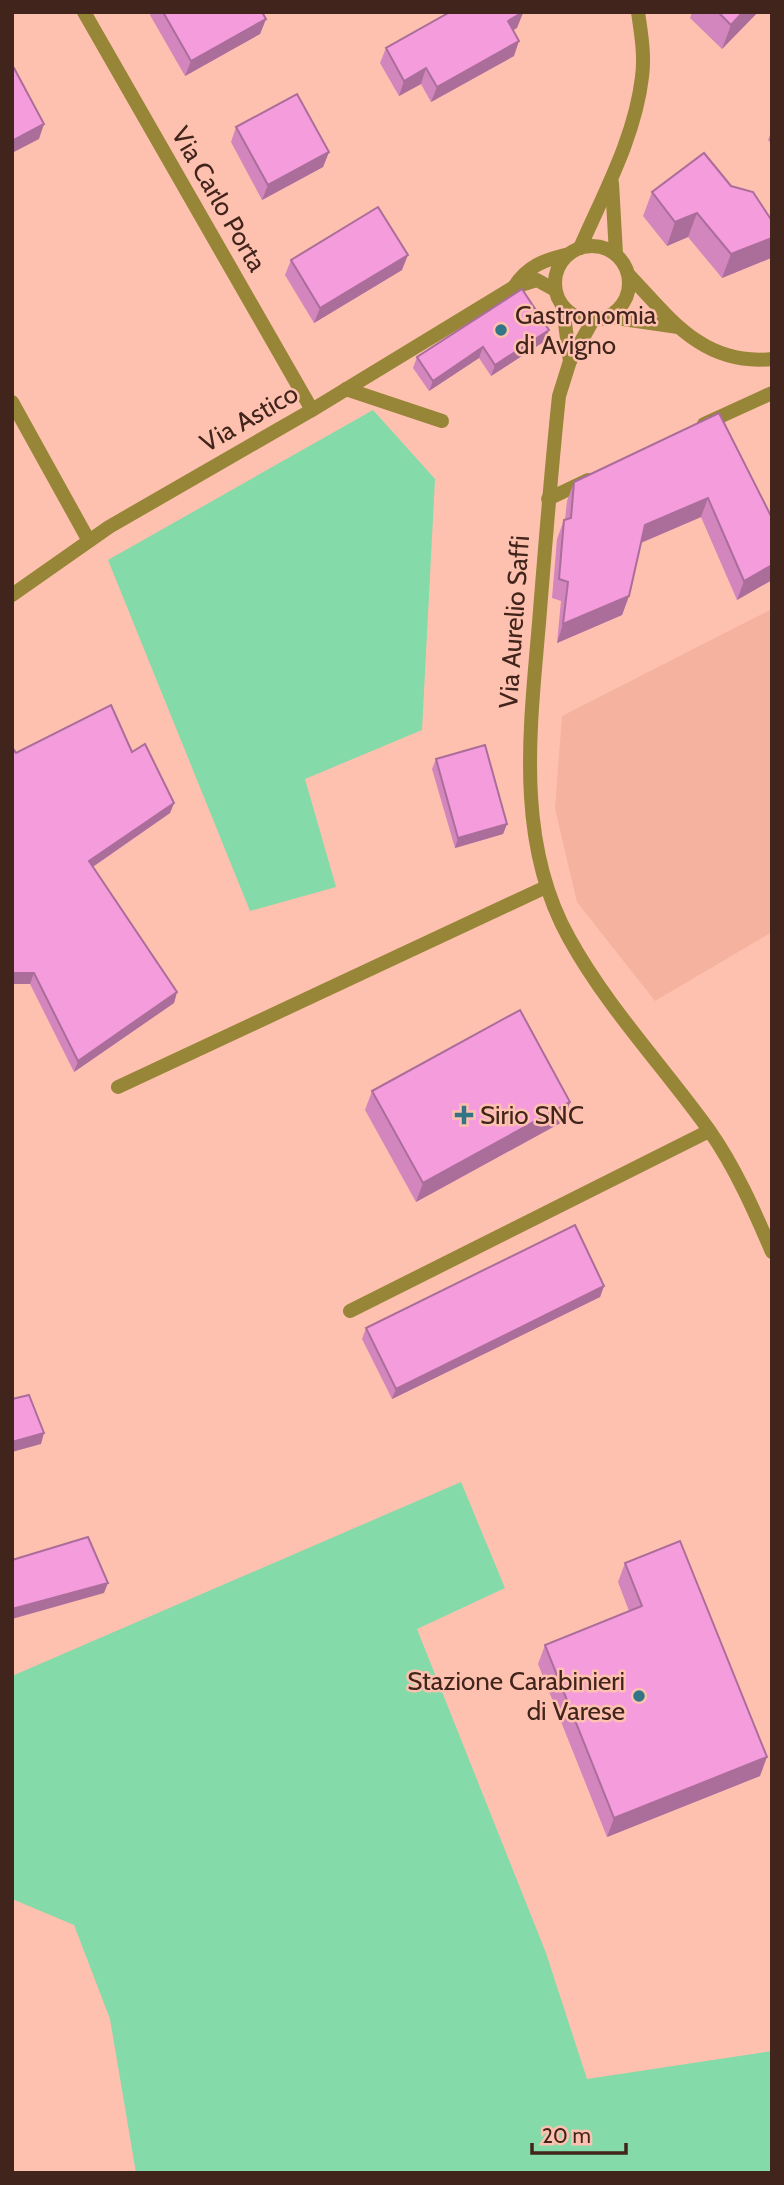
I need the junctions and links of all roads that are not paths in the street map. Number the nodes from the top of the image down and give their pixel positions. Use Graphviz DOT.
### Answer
graph roads {
  1 [pos="84,12"];
  2 [pos="638,12"];
  3 [pos="612,178"];
  4 [pos="574,251"];
  5 [pos="616,254"];
  6 [pos="629,275"];
  7 [pos="514,287"];
  8 [pos="555,290"];
  9 [pos="563,308"];
  10 [pos="609,317"];
  11 [pos="593,320"];
  12 [pos="678,327"];
  13 [pos="772,359"];
  14 [pos="570,361"];
  15 [pos="346,389"];
  16 [pos="772,393"];
  17 [pos="12,402"];
  18 [pos="312,410"];
  19 [pos="442,421"];
  20 [pos="686,433"];
  21 [pos="601,474"];
  22 [pos="548,499"];
  23 [pos="89,541"];
  24 [pos="12,595"];
  25 [pos="546,887"];
  26 [pos="118,1087"];
  27 [pos="709,1131"];
  28 [pos="772,1252"];
  29 [pos="350,1311"];
  1 -- 18 [label="street, Via Carlo Porta"];
  2 -- 3 [label="street"];
  3 -- 4 [label="street"];
  3 -- 5 [label="street"];
  4 -- 5 [label="street"];
  4 -- 7 [label="street, Via Astico"];
  4 -- 8 [label="street"];
  5 -- 6 [label="street"];
  6 -- 10 [label="street"];
  6 -- 12 [label="street"];
  7 -- 8 [label="street, Via Astico"];
  7 -- 15 [label="street, Via Astico"];
  8 -- 9 [label="street, Via Aurelio Saffi"];
  9 -- 11 [label="street"];
  9 -- 14 [label="street, Via Aurelio Saffi"];
  10 -- 11 [label="street"];
  10 -- 12 [label="street"];
  11 -- 14 [label="street, Via Aurelio Saffi"];
  12 -- 13 [label="street"];
  14 -- 22 [label="street, Via Aurelio Saffi"];
  15 -- 18 [label="street, Via Astico"];
  15 -- 19 [label="street"];
  16 -- 20 [label="street"];
  17 -- 23 [label="street"];
  18 -- 23 [label="street, Via Astico"];
  21 -- 22 [label="street"];
  22 -- 25 [label="street, Via Aurelio Saffi"];
  23 -- 24 [label="street, Via Astico"];
  25 -- 26 [label="street"];
  25 -- 27 [label="street, Via Aurelio Saffi"];
  27 -- 28 [label="street, Via Aurelio Saffi"];
  27 -- 29 [label="street"];
}
